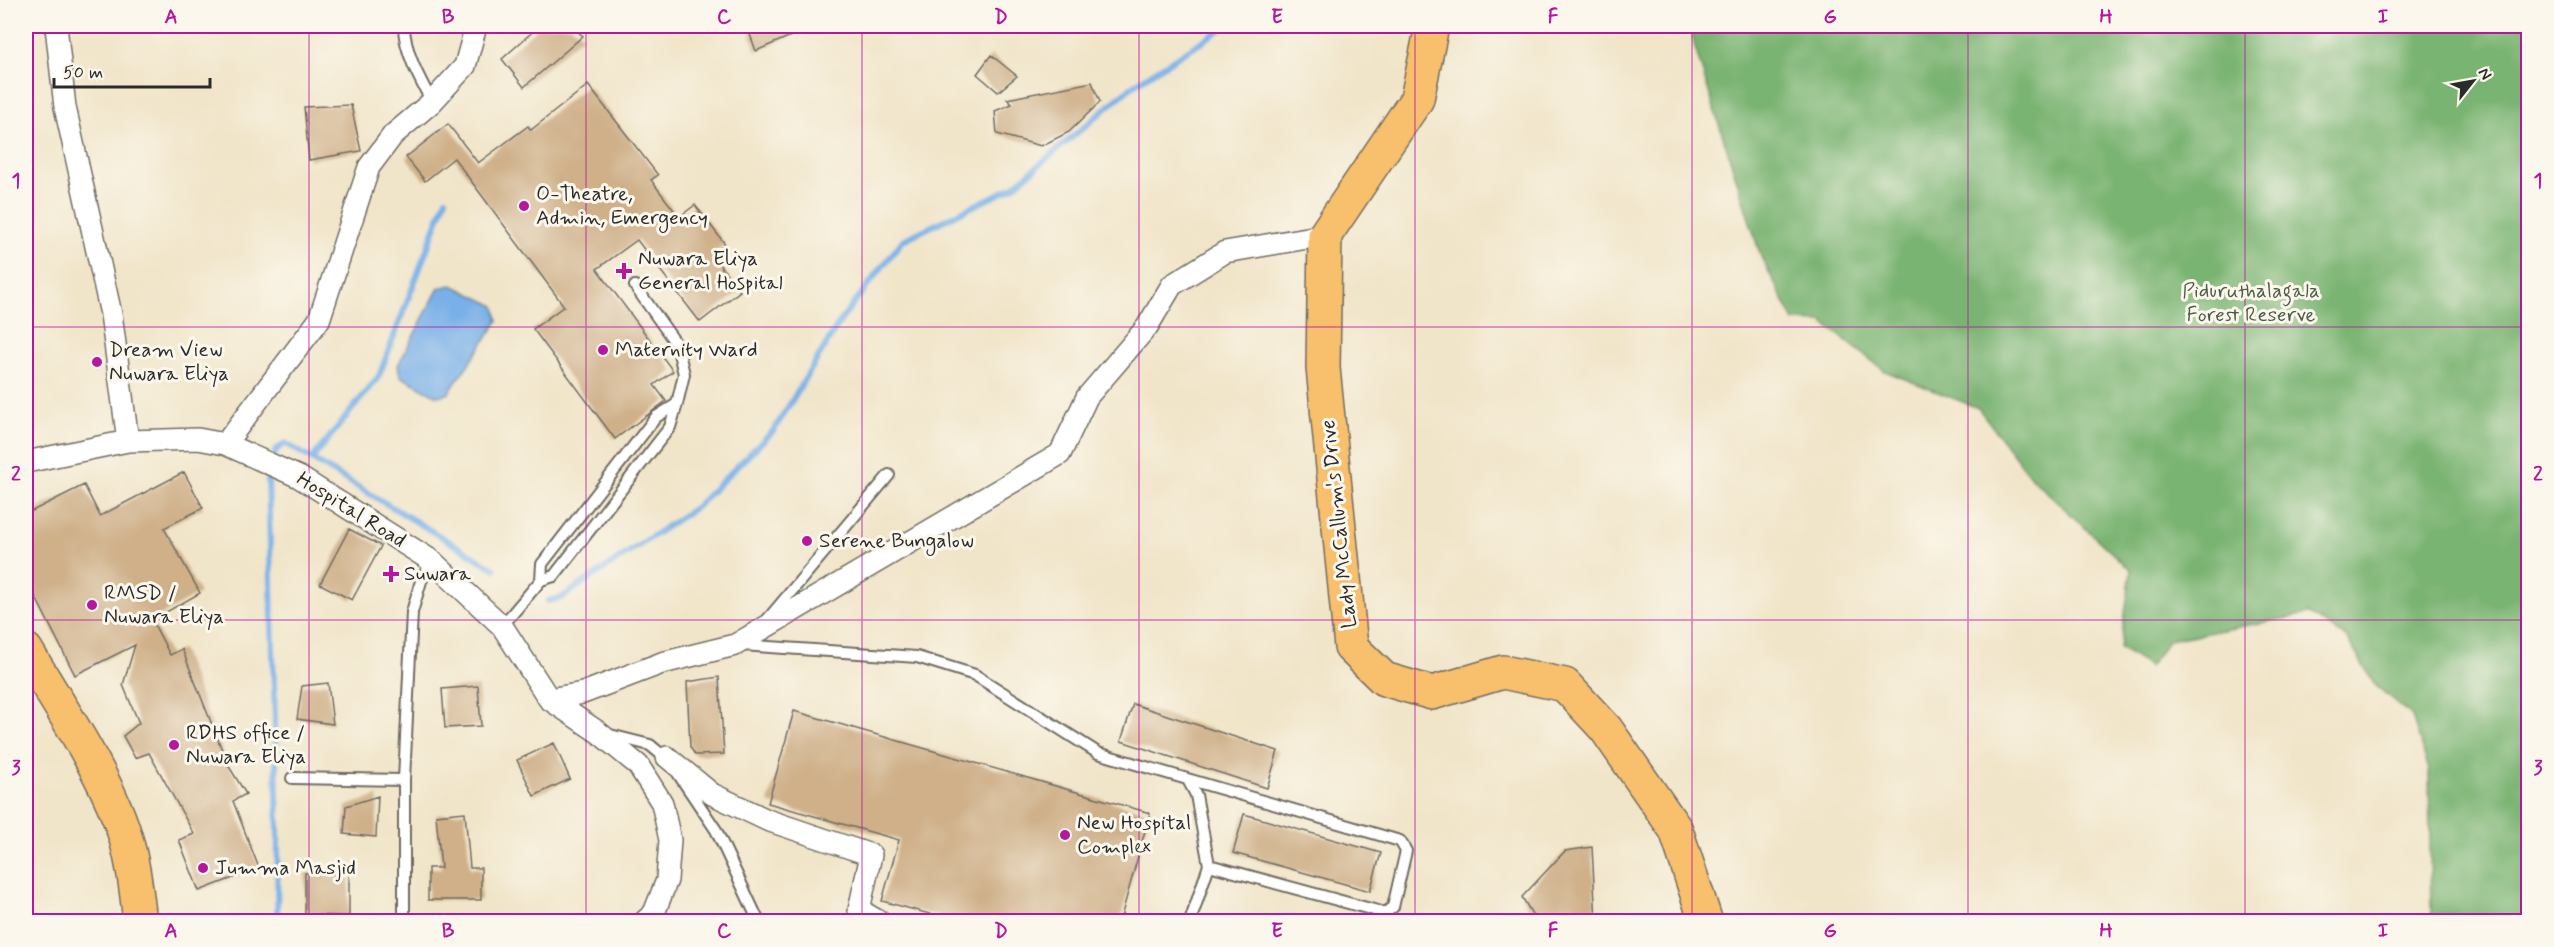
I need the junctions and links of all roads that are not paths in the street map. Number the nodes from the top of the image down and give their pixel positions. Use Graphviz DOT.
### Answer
graph roads {
  1 [pos="56,26"];
  2 [pos="404,26"];
  3 [pos="476,26"];
  4 [pos="1432,26"];
  5 [pos="432,102"];
  6 [pos="1325,235"];
  7 [pos="635,286"];
  8 [pos="677,404"];
  9 [pos="128,441"];
  10 [pos="225,444"];
  11 [pos="26,462"];
  12 [pos="890,474"];
  13 [pos="432,561"];
  14 [pos="541,580"];
  15 [pos="502,626"];
  16 [pos="758,631"];
  17 [pos="735,645"];
  18 [pos="26,650"];
  19 [pos="549,699"];
  20 [pos="598,732"];
  21 [pos="667,757"];
  22 [pos="292,778"];
  23 [pos="404,780"];
  24 [pos="1188,780"];
  25 [pos="1209,865"];
  26 [pos="140,921"];
  27 [pos="404,921"];
  28 [pos="644,921"];
  29 [pos="759,921"];
  30 [pos="880,921"];
  31 [pos="1190,921"];
  32 [pos="1706,921"];
  1 -- 9 [label="street"];
  2 -- 5 [label="lane"];
  3 -- 5 [label="street"];
  4 -- 6 [label="main road"];
  5 -- 10 [label="street"];
  6 -- 16 [label="street"];
  6 -- 32 [label="main road, Lady McCallum's Drive"];
  7 -- 8 [label="lane"];
  8 -- 14 [label="lane"];
  8 -- 14 [label="lane"];
  9 -- 10 [label="street, Hospital Road"];
  9 -- 11 [label="street, Hospital Road"];
  10 -- 13 [label="street, Hospital Road"];
  12 -- 16 [label="lane"];
  13 -- 15 [label="street, Hospital Road"];
  13 -- 23 [label="lane"];
  14 -- 15 [label="lane"];
  15 -- 19 [label="street, Hospital Road"];
  16 -- 17 [label="street"];
  17 -- 19 [label="street"];
  17 -- 24 [label="lane"];
  18 -- 26 [label="main road"];
  19 -- 20 [label="street, Hospital Road"];
  20 -- 21 [label="lane"];
  20 -- 28 [label="street, Hospital Road"];
  21 -- 29 [label="lane"];
  21 -- 30 [label="street"];
  22 -- 23 [label="lane"];
  23 -- 27 [label="lane"];
  24 -- 25 [label="lane"];
  24 -- 25 [label="lane"];
  25 -- 31 [label="lane"];
}
